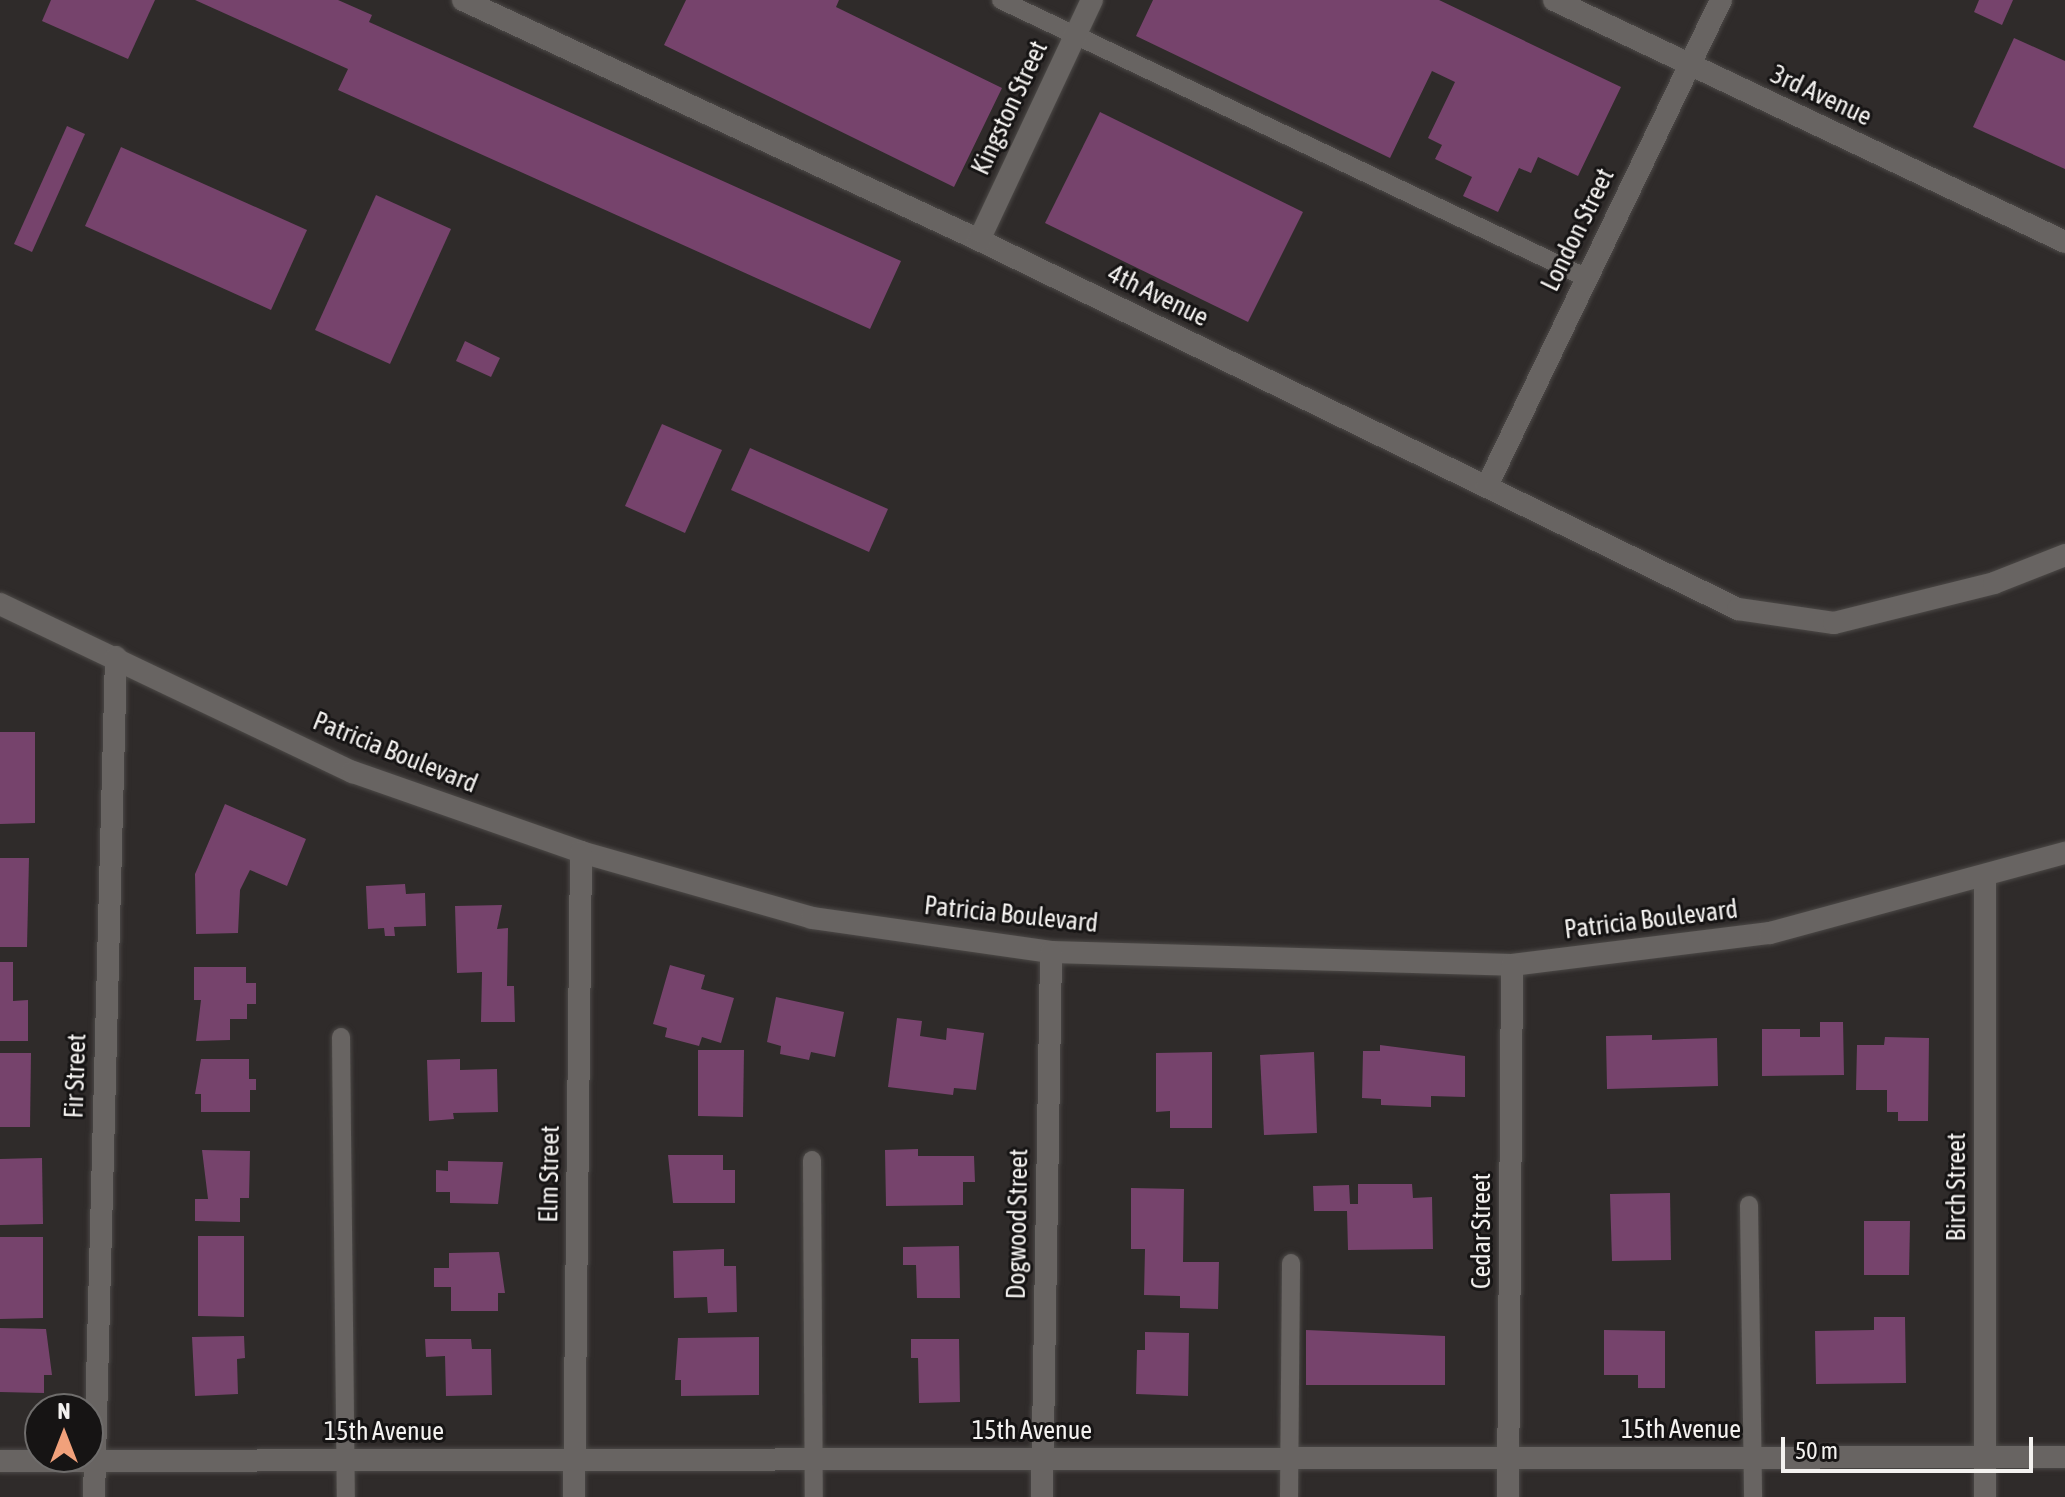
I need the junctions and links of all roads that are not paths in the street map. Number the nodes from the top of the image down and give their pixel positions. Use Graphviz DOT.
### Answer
graph roads {
  1 [pos="1001,0"];
  2 [pos="1092,0"];
  3 [pos="1554,0"];
  4 [pos="1721,0"];
  5 [pos="469,1"];
  6 [pos="1074,37"];
  7 [pos="1689,65"];
  8 [pos="979,240"];
  9 [pos="2065,242"];
  10 [pos="1587,278"];
  11 [pos="1487,486"];
  12 [pos="2065,555"];
  13 [pos="0,604"];
  14 [pos="116,657"];
  15 [pos="581,852"];
  16 [pos="2065,853"];
  17 [pos="1985,876"];
  18 [pos="1051,952"];
  19 [pos="1512,965"];
  20 [pos="341,1037"];
  21 [pos="812,1160"];
  22 [pos="1749,1205"];
  23 [pos="1291,1263"];
  24 [pos="95,1393"];
  25 [pos="1986,1457"];
  26 [pos="2065,1457"];
  27 [pos="1290,1458"];
  28 [pos="1508,1458"];
  29 [pos="574,1459"];
  30 [pos="813,1459"];
  31 [pos="1042,1459"];
  32 [pos="1754,1459"];
  33 [pos="346,1460"];
  34 [pos="0,1461"];
  35 [pos="24,1461"];
  36 [pos="104,1461"];
  37 [pos="93,1473"];
  38 [pos="94,1497"];
  39 [pos="346,1497"];
  40 [pos="574,1497"];
  41 [pos="814,1497"];
  42 [pos="1042,1497"];
  43 [pos="1289,1497"];
  44 [pos="1508,1497"];
  45 [pos="1753,1497"];
  46 [pos="1985,1497"];
  1 -- 6 [label="lane"];
  2 -- 6 [label="street, Kingston Street"];
  3 -- 7 [label="street, 3rd Avenue"];
  4 -- 7 [label="street, London Street"];
  5 -- 8 [label="street, 4th Avenue"];
  6 -- 8 [label="street, Kingston Street"];
  6 -- 10 [label="lane"];
  7 -- 9 [label="street, 3rd Avenue"];
  7 -- 10 [label="street, London Street"];
  8 -- 11 [label="street, 4th Avenue"];
  10 -- 11 [label="street, London Street"];
  11 -- 12 [label="street, 4th Avenue"];
  13 -- 14 [label="street, Patricia Boulevard"];
  14 -- 15 [label="street, Patricia Boulevard"];
  14 -- 24 [label="street, Fir Street"];
  15 -- 18 [label="street, Patricia Boulevard"];
  15 -- 29 [label="street, Elm Street"];
  16 -- 17 [label="street, Patricia Boulevard"];
  17 -- 19 [label="street, Patricia Boulevard"];
  17 -- 25 [label="street, Birch Street"];
  18 -- 19 [label="street, Patricia Boulevard"];
  18 -- 31 [label="street, Dogwood Street"];
  19 -- 28 [label="street, Cedar Street"];
  20 -- 33 [label="lane"];
  21 -- 30 [label="lane"];
  22 -- 32 [label="lane"];
  23 -- 27 [label="lane"];
  25 -- 26 [label="street, 15th Avenue"];
  25 -- 32 [label="street, 15th Avenue"];
  25 -- 46 [label="street, Birch Street"];
  27 -- 28 [label="street, 15th Avenue"];
  27 -- 31 [label="street, 15th Avenue"];
  27 -- 43 [label="lane"];
  28 -- 32 [label="street, 15th Avenue"];
  28 -- 44 [label="street, Cedar Street"];
  29 -- 30 [label="street, 15th Avenue"];
  29 -- 33 [label="street, 15th Avenue"];
  29 -- 40 [label="street, Elm Street"];
  30 -- 31 [label="street, 15th Avenue"];
  30 -- 41 [label="lane"];
  31 -- 42 [label="street, Dogwood Street"];
  32 -- 45 [label="lane"];
  33 -- 36 [label="street, 15th Avenue"];
  33 -- 39 [label="lane"];
  34 -- 35 [label="street, 15th Avenue"];
  37 -- 38 [label="street, Fir Street"];
}
